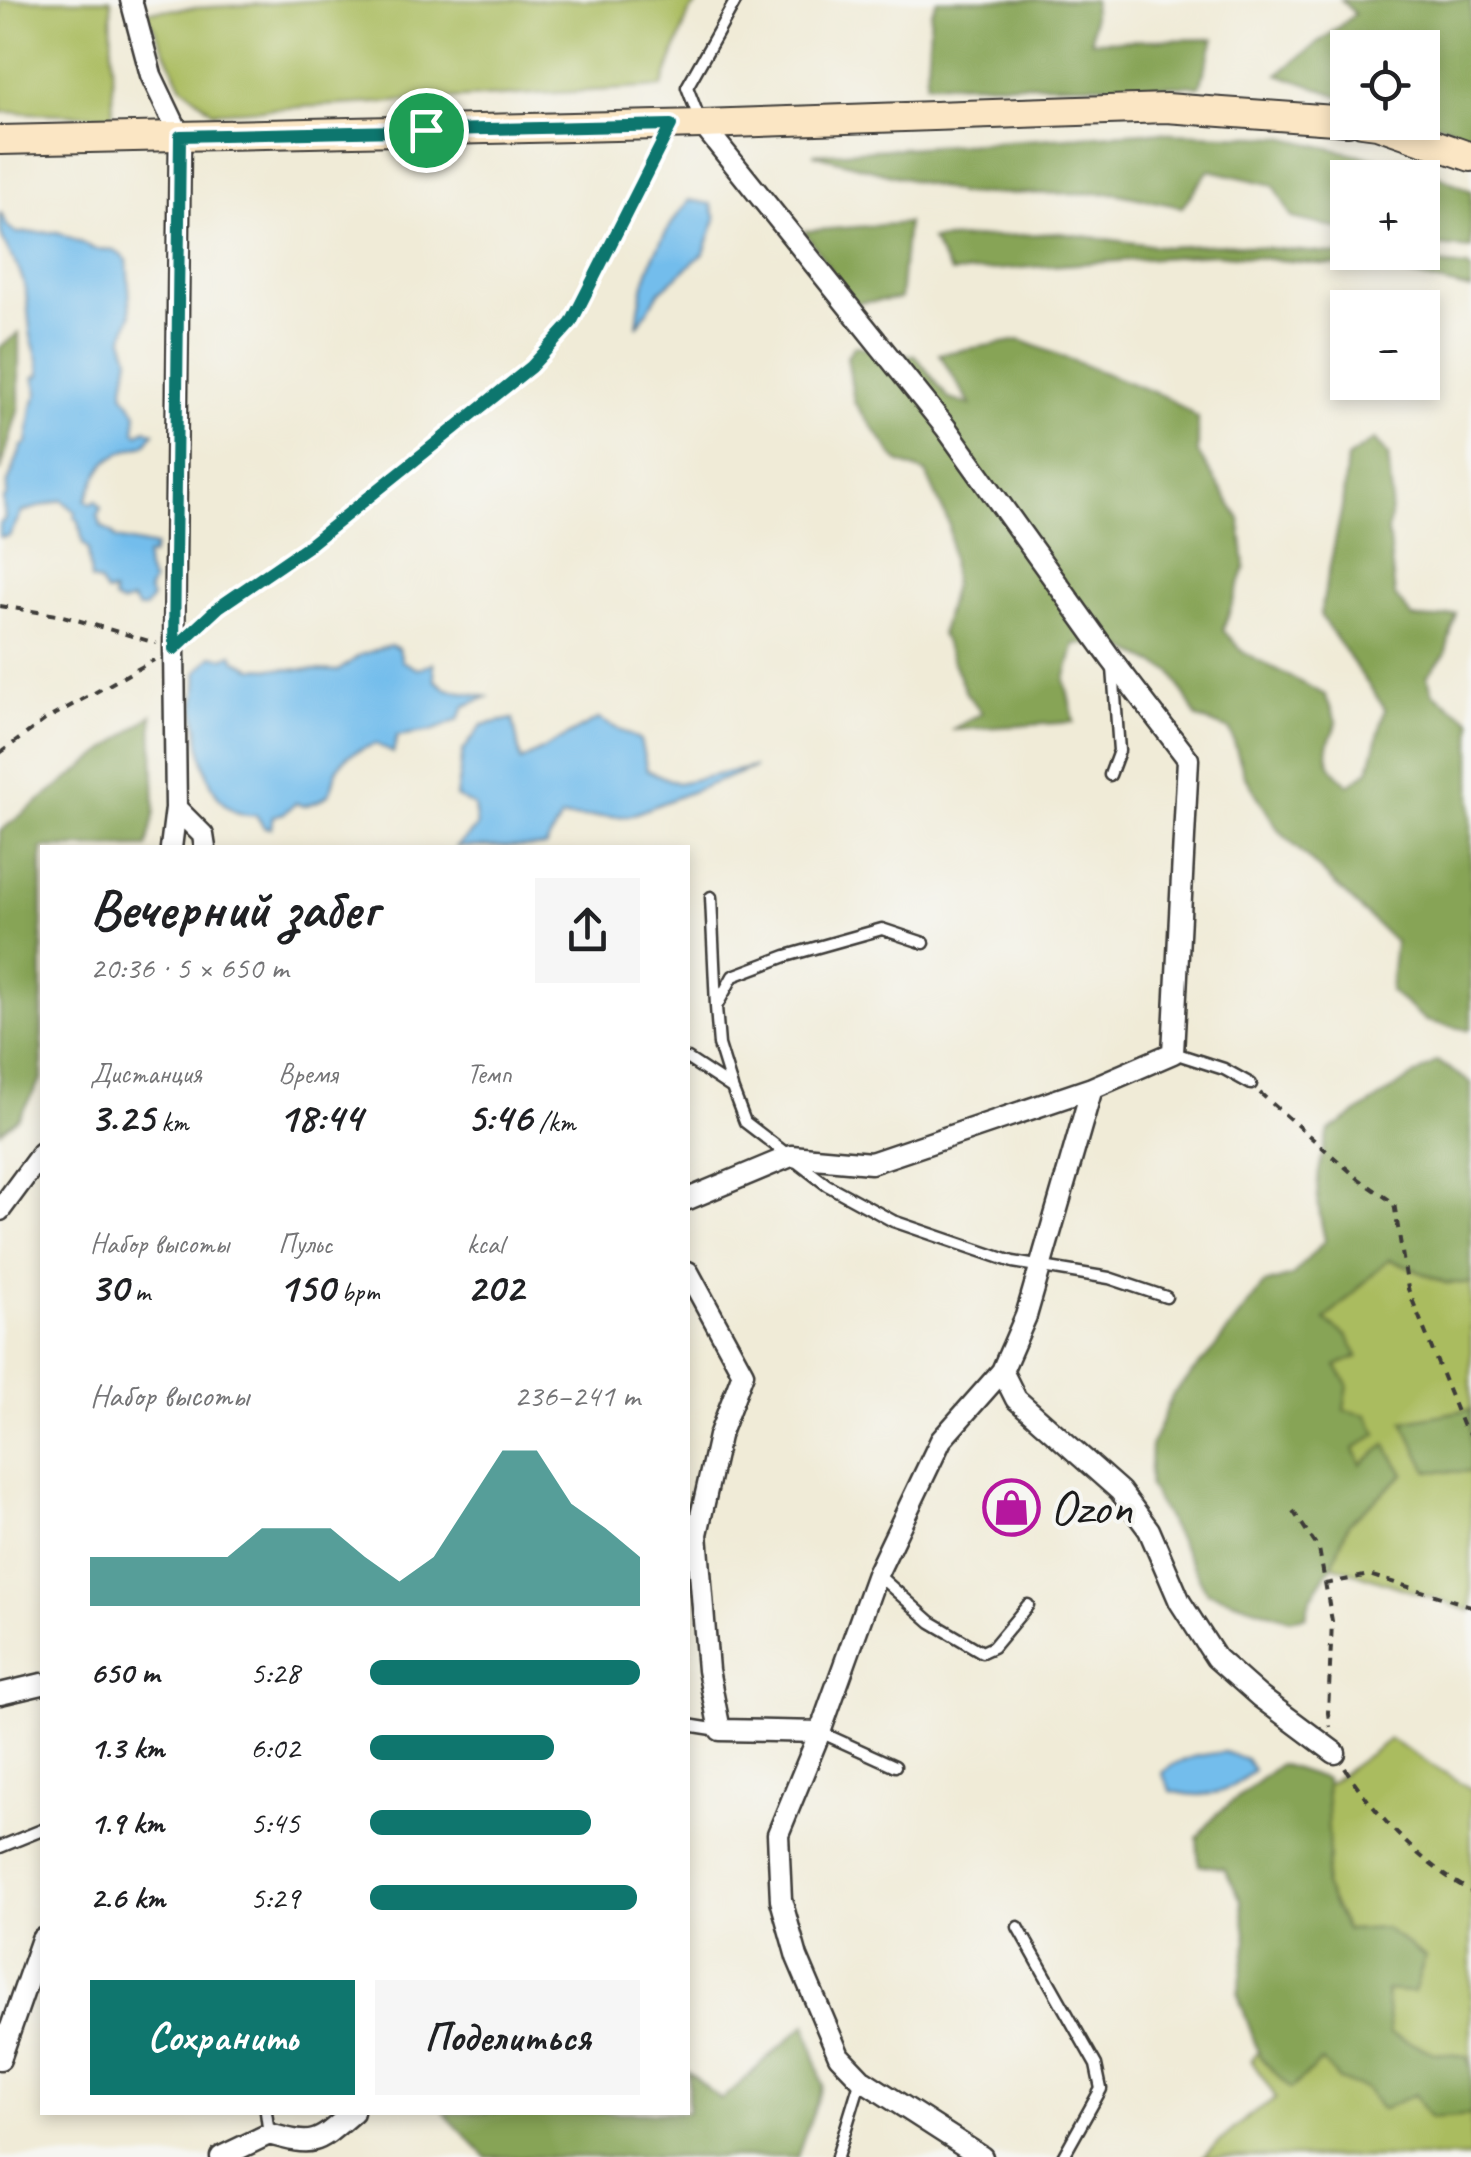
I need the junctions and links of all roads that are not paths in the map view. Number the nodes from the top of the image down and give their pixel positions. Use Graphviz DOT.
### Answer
graph roads {
  1 [pos="736,0"];
  2 [pos="129,4"];
  3 [pos="1330,121"];
  4 [pos="702,124"];
  5 [pos="180,136"];
  6 [pos="0,140"];
  7 [pos="1421,140"];
  8 [pos="1471,158"];
  9 [pos="1112,660"];
  10 [pos="1110,776"];
  11 [pos="176,808"];
  12 [pos="208,844"];
  13 [pos="171,845"];
  14 [pos="711,897"];
  15 [pos="924,943"];
  16 [pos="716,1007"];
  17 [pos="1174,1052"];
  18 [pos="690,1060"];
  19 [pos="1251,1084"];
  20 [pos="732,1088"];
  21 [pos="1092,1088"];
  22 [pos="40,1156"];
  23 [pos="790,1156"];
  24 [pos="690,1198"];
  25 [pos="0,1210"];
  26 [pos="1041,1269"];
  27 [pos="690,1276"];
  28 [pos="1166,1296"];
  29 [pos="1002,1370"];
  30 [pos="877,1574"];
  31 [pos="1028,1604"];
  32 [pos="40,1684"];
  33 [pos="0,1694"];
  34 [pos="690,1725"];
  35 [pos="720,1730"];
  36 [pos="820,1732"];
  37 [pos="1335,1753"];
  38 [pos="895,1766"];
  39 [pos="40,1831"];
  40 [pos="0,1846"];
  41 [pos="1018,1926"];
  42 [pos="40,1945"];
  43 [pos="0,2058"];
  44 [pos="860,2080"];
  45 [pos="349,2115"];
  46 [pos="267,2123"];
  47 [pos="221,2157"];
  48 [pos="837,2157"];
  49 [pos="982,2157"];
  50 [pos="1063,2157"];
  1 -- 4 [label="lane"];
  2 -- 5 [label="street"];
  3 -- 4 [label="main road"];
  4 -- 5 [label="main road"];
  4 -- 9 [label="street"];
  5 -- 6 [label="main road"];
  5 -- 11 [label="street"];
  7 -- 8 [label="main road"];
  9 -- 10 [label="lane"];
  9 -- 17 [label="street"];
  11 -- 12 [label="street"];
  11 -- 13 [label="street"];
  14 -- 16 [label="lane"];
  15 -- 16 [label="lane"];
  16 -- 20 [label="lane"];
  17 -- 19 [label="lane"];
  17 -- 21 [label="street"];
  18 -- 20 [label="lane"];
  20 -- 23 [label="lane"];
  21 -- 23 [label="street"];
  21 -- 26 [label="street"];
  22 -- 25 [label="street"];
  23 -- 24 [label="street"];
  23 -- 26 [label="lane"];
  26 -- 28 [label="lane"];
  26 -- 29 [label="street"];
  27 -- 35 [label="street"];
  29 -- 30 [label="street"];
  29 -- 37 [label="street"];
  30 -- 31 [label="lane"];
  30 -- 36 [label="street"];
  32 -- 33 [label="street"];
  34 -- 35 [label="lane"];
  35 -- 36 [label="street"];
  36 -- 38 [label="lane"];
  36 -- 44 [label="street"];
  39 -- 40 [label="lane"];
  41 -- 50 [label="lane"];
  42 -- 43 [label="street"];
  44 -- 48 [label="lane"];
  44 -- 49 [label="street"];
  45 -- 46 [label="street"];
  46 -- 47 [label="street"];
}
